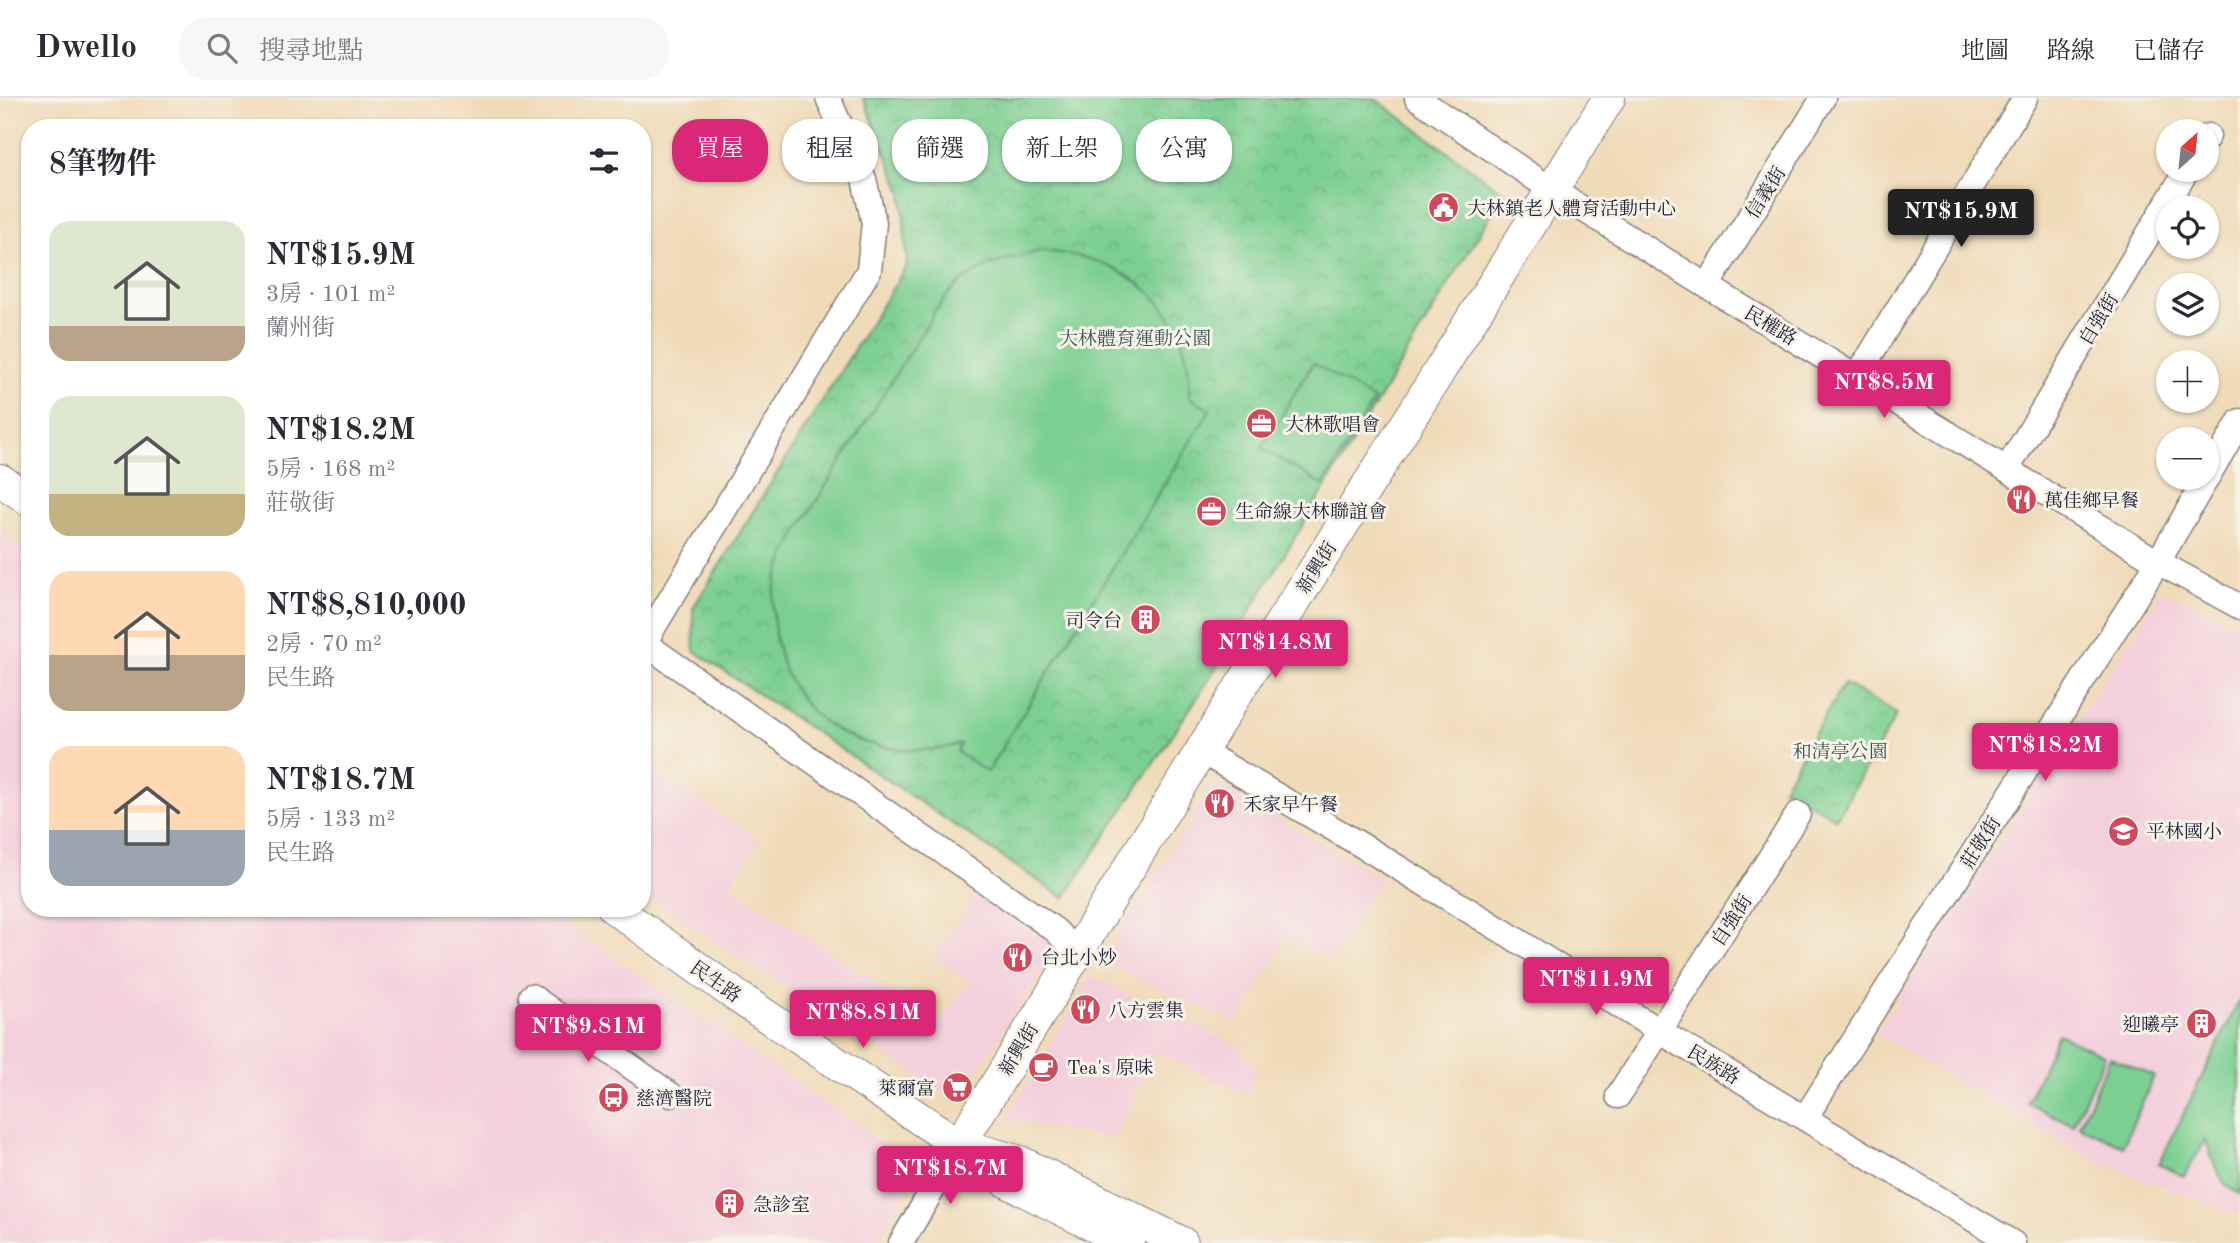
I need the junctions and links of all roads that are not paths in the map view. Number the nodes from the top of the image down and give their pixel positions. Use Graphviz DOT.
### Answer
graph roads {
  1 [pos="828,98"];
  2 [pos="1417,98"];
  3 [pos="1609,98"];
  4 [pos="1823,98"];
  5 [pos="2025,98"];
  6 [pos="2181,182"];
  7 [pos="1552,190"];
  8 [pos="1707,286"];
  9 [pos="1857,377"];
  10 [pos="2240,421"];
  11 [pos="2007,468"];
  12 [pos="0,480"];
  13 [pos="21,494"];
  14 [pos="2158,562"];
  15 [pos="2240,607"];
  16 [pos="651,631"];
  17 [pos="651,648"];
  18 [pos="1201,751"];
  19 [pos="1798,814"];
  20 [pos="627,917"];
  21 [pos="1077,952"];
  22 [pos="531,996"];
  23 [pos="1659,1031"];
  24 [pos="671,1095"];
  25 [pos="1618,1096"];
  26 [pos="1805,1118"];
  27 [pos="959,1146"];
  28 [pos="901,1243"];
  29 [pos="1128,1243"];
  30 [pos="1182,1243"];
  31 [pos="2013,1243"];
  1 -- 16 [label="street"];
  2 -- 7 [label="street, 民權路"];
  3 -- 7 [label="main road, 新興街"];
  4 -- 8 [label="street, 信義街"];
  5 -- 9 [label="street"];
  6 -- 11 [label="street, 自強街"];
  7 -- 8 [label="street, 民權路"];
  7 -- 18 [label="main road, 新興街"];
  8 -- 9 [label="street, 民權路"];
  9 -- 11 [label="street, 民權路"];
  10 -- 14 [label="street, 莊敬街"];
  11 -- 14 [label="street, 民權路"];
  12 -- 13 [label="main road"];
  14 -- 15 [label="street, 民權路"];
  14 -- 26 [label="street, 莊敬街"];
  17 -- 21 [label="street"];
  18 -- 21 [label="main road, 新興街"];
  18 -- 23 [label="street, 民族路"];
  19 -- 23 [label="street, 自強街"];
  20 -- 27 [label="main road, 民生路"];
  21 -- 27 [label="main road, 新興街"];
  22 -- 24 [label="street"];
  23 -- 25 [label="street, 自強街"];
  23 -- 26 [label="street, 民族路"];
  26 -- 31 [label="street, 民族路"];
  27 -- 28 [label="street"];
  27 -- 29 [label="main road, 民生路"];
  27 -- 30 [label="main road, 民生路"];
}
